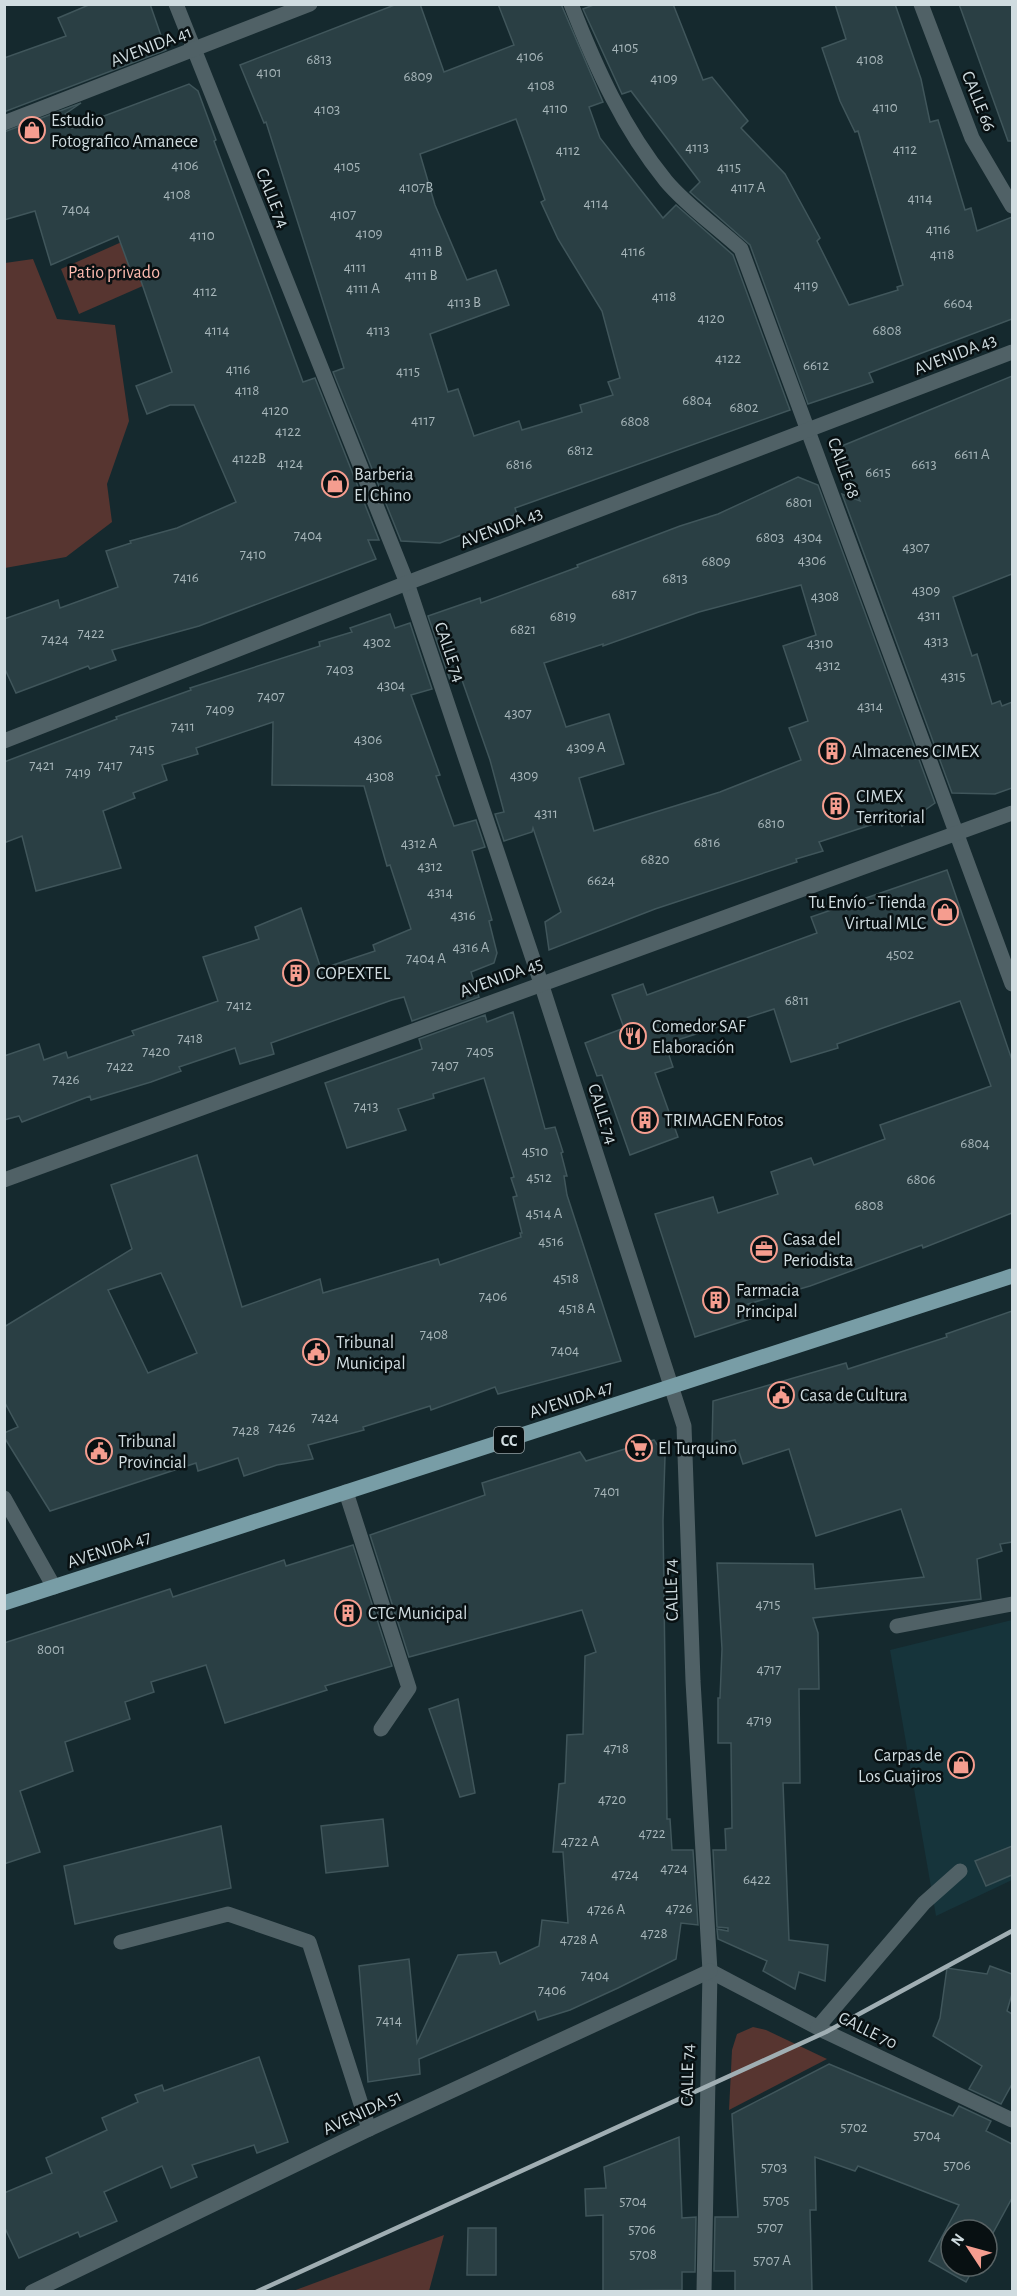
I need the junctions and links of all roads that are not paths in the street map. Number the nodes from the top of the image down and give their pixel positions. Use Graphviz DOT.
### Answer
graph roads {
  1 [pos="176,4"];
  2 [pos="310,4"];
  3 [pos="571,4"];
  4 [pos="921,4"];
  5 [pos="193,51"];
  6 [pos="4,123"];
  7 [pos="1012,206"];
  8 [pos="1012,352"];
  9 [pos="809,431"];
  10 [pos="407,583"];
  11 [pos="4,741"];
  12 [pos="1012,813"];
  13 [pos="957,832"];
  14 [pos="541,983"];
  15 [pos="1012,984"];
  16 [pos="4,1180"];
  17 [pos="1012,1276"];
  18 [pos="670,1387"];
  19 [pos="346,1492"];
  20 [pos="4,1498"];
  21 [pos="54,1587"];
  22 [pos="4,1603"];
  23 [pos="1012,1604"];
  24 [pos="897,1626"];
  25 [pos="381,1729"];
  26 [pos="960,1871"];
  27 [pos="121,1942"];
  28 [pos="710,1971"];
  29 [pos="818,2027"];
  30 [pos="1012,2120"];
  31 [pos="369,2129"];
  32 [pos="32,2292"];
  33 [pos="704,2292"];
  1 -- 5 [label="street, CALLE 74"];
  2 -- 5 [label="street, AVENIDA 41"];
  3 -- 9 [label="street, CALLE 68"];
  4 -- 7 [label="street, CALLE 66"];
  5 -- 6 [label="street, AVENIDA 41"];
  5 -- 10 [label="street, CALLE 74"];
  8 -- 9 [label="street, AVENIDA 43"];
  9 -- 10 [label="street, AVENIDA 43"];
  9 -- 13 [label="street, CALLE 68"];
  10 -- 11 [label="street, AVENIDA 43"];
  10 -- 14 [label="street, CALLE 74"];
  12 -- 13 [label="street, AVENIDA 45"];
  13 -- 14 [label="street, AVENIDA 45"];
  13 -- 15 [label="street, CALLE 68"];
  14 -- 16 [label="street, AVENIDA 45"];
  14 -- 18 [label="street, CALLE 74"];
  17 -- 18 [label="main road, AVENIDA 47 / CC"];
  18 -- 19 [label="main road, AVENIDA 47 / CC"];
  18 -- 28 [label="street, CALLE 74"];
  19 -- 21 [label="main road, AVENIDA 47 / CC"];
  19 -- 25 [label="street"];
  20 -- 21 [label="street"];
  21 -- 22 [label="main road, AVENIDA 47 / CC"];
  23 -- 24 [label="street"];
  26 -- 29 [label="street"];
  27 -- 31 [label="street"];
  28 -- 29 [label="street, CALLE 70"];
  28 -- 31 [label="street, AVENIDA 51"];
  28 -- 33 [label="street, CALLE 74"];
  29 -- 30 [label="street, CALLE 70"];
  31 -- 32 [label="street, AVENIDA 51"];
}
